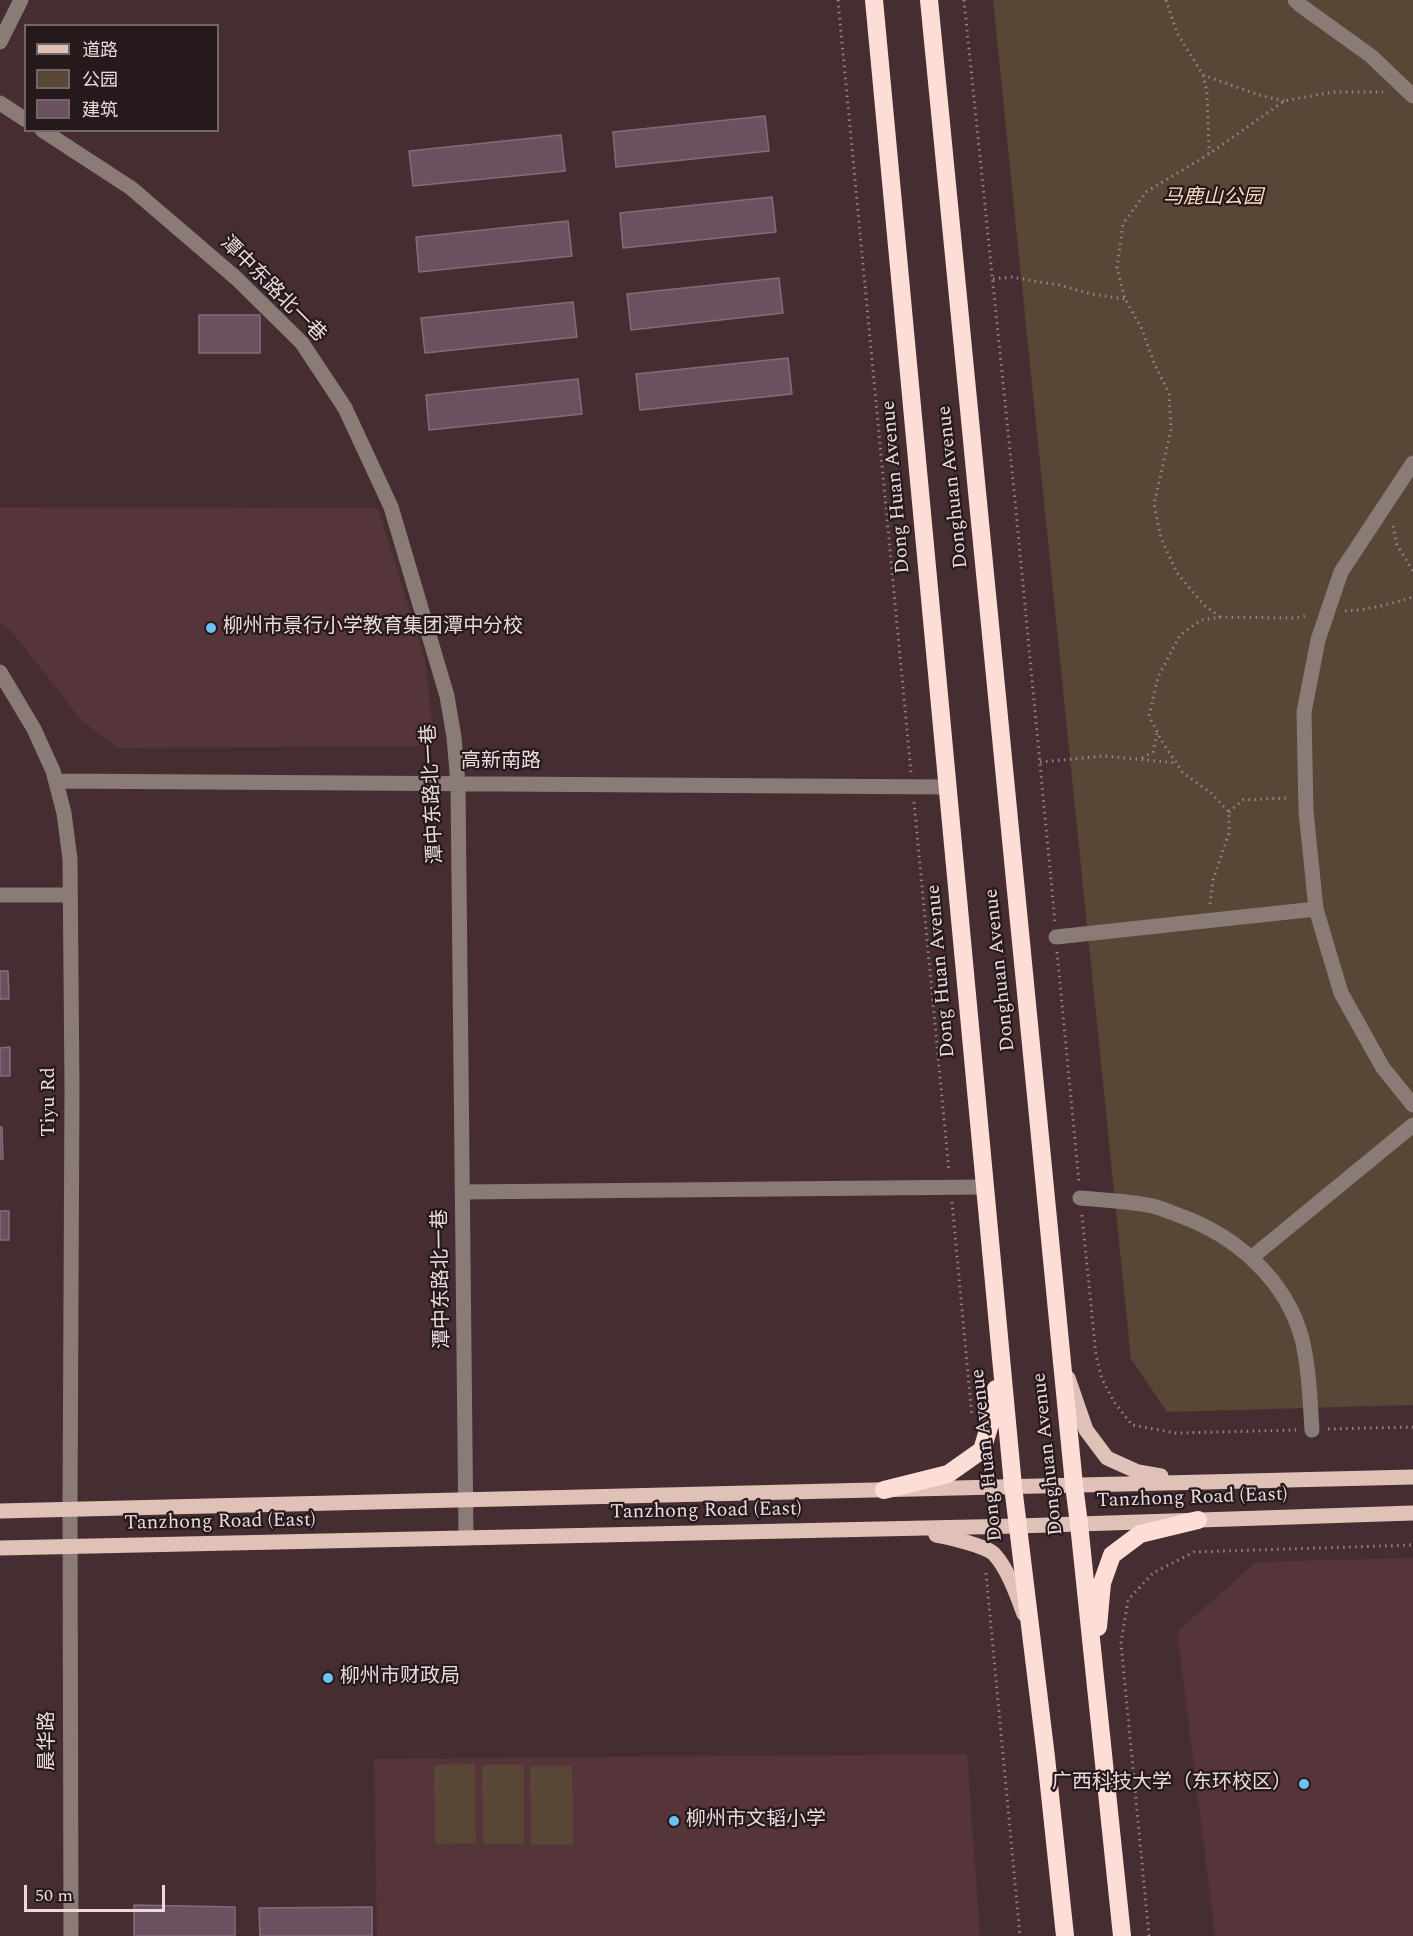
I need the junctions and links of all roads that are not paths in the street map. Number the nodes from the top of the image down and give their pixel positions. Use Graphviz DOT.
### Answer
graph roads {
  1 [pos="21,0"];
  2 [pos="874,0"];
  3 [pos="929,0"];
  4 [pos="1295,0"];
  5 [pos="0,42"];
  6 [pos="1411,94"];
  7 [pos="0,103"];
  8 [pos="24,119"];
  9 [pos="45,132"];
  10 [pos="1413,463"];
  11 [pos="0,672"];
  12 [pos="56,781"];
  13 [pos="458,784"];
  14 [pos="947,787"];
  15 [pos="0,895"];
  16 [pos="70,895"];
  17 [pos="1316,909"];
  18 [pos="1056,937"];
  19 [pos="1413,1106"];
  20 [pos="1413,1125"];
  21 [pos="985,1187"];
  22 [pos="463,1192"];
  23 [pos="1080,1197"];
  24 [pos="1251,1258"];
  25 [pos="1000,1348"];
  26 [pos="1061,1356"];
  27 [pos="1312,1430"];
  28 [pos="1413,1477"];
  29 [pos="1199,1482"];
  30 [pos="1074,1485"];
  31 [pos="1013,1486"];
  32 [pos="884,1490"];
  33 [pos="466,1500"];
  34 [pos="70,1509"];
  35 [pos="0,1511"];
  36 [pos="1413,1513"];
  37 [pos="1198,1520"];
  38 [pos="1079,1524"];
  39 [pos="1018,1526"];
  40 [pos="891,1529"];
  41 [pos="466,1538"];
  42 [pos="70,1547"];
  43 [pos="0,1548"];
  44 [pos="1031,1634"];
  45 [pos="1094,1664"];
  46 [pos="71,1936"];
  47 [pos="1065,1936"];
  48 [pos="1122,1936"];
  1 -- 5 [label="street"];
  2 -- 14 [label="highway, Dong Huan Avenue"];
  3 -- 26 [label="highway, Donghuan Avenue"];
  4 -- 6 [label="street"];
  7 -- 8 [label="street"];
  9 -- 13 [label="street, 潭中东路北一巷"];
  10 -- 17 [label="street"];
  11 -- 12 [label="street, Tiyu Rd"];
  12 -- 13 [label="street, 高新南路"];
  12 -- 16 [label="street, Tiyu Rd"];
  13 -- 14 [label="street, 高新南路"];
  13 -- 22 [label="street, 潭中东路北一巷"];
  14 -- 21 [label="highway, Dong Huan Avenue"];
  15 -- 16 [label="street"];
  16 -- 34 [label="street, Tiyu Rd"];
  17 -- 18 [label="street"];
  17 -- 19 [label="street"];
  20 -- 24 [label="street"];
  21 -- 22 [label="street"];
  21 -- 25 [label="highway, Dong Huan Avenue"];
  22 -- 33 [label="street, 潭中东路北一巷"];
  23 -- 24 [label="street"];
  24 -- 27 [label="street"];
  25 -- 31 [label="highway, Dong Huan Avenue"];
  25 -- 32 [label="highway"];
  26 -- 29 [label="main road"];
  26 -- 30 [label="highway, Donghuan Avenue"];
  28 -- 29 [label="main road, Tanzhong Road (East)"];
  29 -- 30 [label="main road, Tanzhong Road (East)"];
  30 -- 31 [label="main road, Tanzhong Road (East)"];
  30 -- 38 [label="highway, Donghuan Avenue"];
  31 -- 32 [label="main road, Tanzhong Road (East)"];
  31 -- 39 [label="highway, Dong Huan Avenue"];
  32 -- 33 [label="main road, Tanzhong Road (East)"];
  33 -- 34 [label="main road, Tanzhong Road (East)"];
  33 -- 41 [label="street, 潭中东路北一巷"];
  34 -- 35 [label="main road, Tanzhong Road (East)"];
  34 -- 42 [label="street, Tiyu Rd"];
  36 -- 37 [label="main road, Tanzhong Road (East)"];
  37 -- 38 [label="main road, Tanzhong Road (East)"];
  37 -- 45 [label="highway"];
  38 -- 39 [label="main road, Tanzhong Road (East)"];
  38 -- 45 [label="highway, Donghuan Avenue"];
  39 -- 40 [label="main road, Tanzhong Road (East)"];
  39 -- 44 [label="highway, Dong Huan Avenue"];
  40 -- 41 [label="main road, Tanzhong Road (East)"];
  40 -- 44 [label="main road"];
  41 -- 42 [label="main road, Tanzhong Road (East)"];
  42 -- 43 [label="main road, Tanzhong Road (East)"];
  42 -- 46 [label="street, 晨华路"];
  44 -- 47 [label="highway, Dong Huan Avenue"];
  45 -- 48 [label="highway, Donghuan Avenue"];
}
